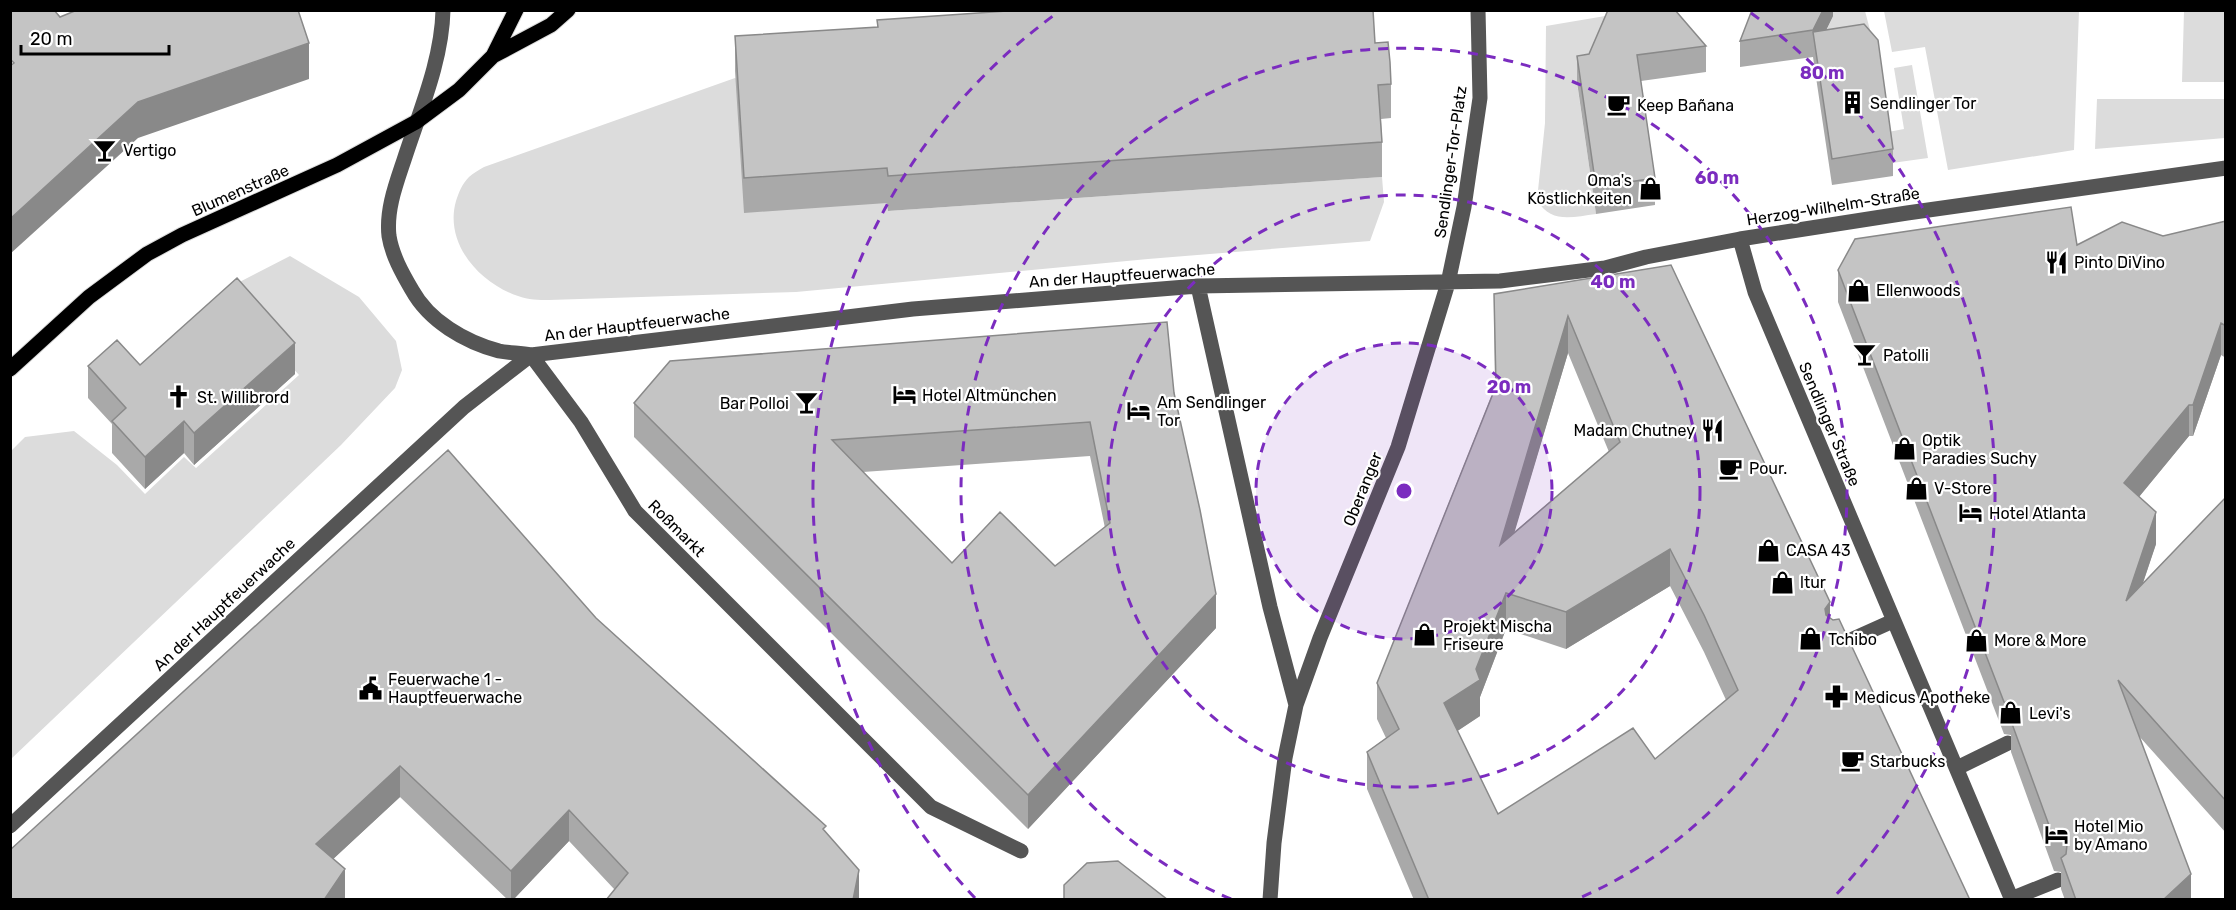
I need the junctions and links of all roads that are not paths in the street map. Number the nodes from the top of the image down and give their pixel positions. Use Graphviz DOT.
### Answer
graph roads {
  1 [pos="443,10"];
  2 [pos="516,10"];
  3 [pos="568,10"];
  4 [pos="1478,10"];
  5 [pos="493,56"];
  6 [pos="416,122"];
  7 [pos="2226,168"];
  8 [pos="1740,239"];
  9 [pos="1448,283"];
  10 [pos="1198,286"];
  11 [pos="531,354"];
  12 [pos="10,369"];
  13 [pos="1893,621"];
  14 [pos="1835,648"];
  15 [pos="1296,705"];
  16 [pos="2008,743"];
  17 [pos="1958,768"];
  18 [pos="10,825"];
  19 [pos="1021,851"];
  20 [pos="2058,880"];
  21 [pos="2012,899"];
  22 [pos="1270,900"];
  1 -- 6 [label="street"];
  2 -- 5 [label="main road, Blumenstraße"];
  3 -- 5 [label="main road, Blumenstraße"];
  4 -- 9 [label="street, Sendlinger-Tor-Platz"];
  5 -- 6 [label="main road, Blumenstraße"];
  6 -- 11 [label="street"];
  6 -- 12 [label="main road, Blumenstraße"];
  7 -- 8 [label="street, Herzog-Wilhelm-Straße"];
  8 -- 9 [label="street, Herzog-Wilhelm-Straße"];
  8 -- 13 [label="street, Sendlinger Straße"];
  9 -- 10 [label="street, An der Hauptfeuerwache"];
  9 -- 15 [label="street, Oberanger"];
  10 -- 11 [label="street, An der Hauptfeuerwache"];
  10 -- 15 [label="street, Oberanger"];
  11 -- 18 [label="street, An der Hauptfeuerwache"];
  11 -- 19 [label="street, Roßmarkt"];
  13 -- 14 [label="street"];
  13 -- 17 [label="street, Sendlinger Straße"];
  15 -- 22 [label="street, Oberanger"];
  16 -- 17 [label="street"];
  17 -- 21 [label="street, Sendlinger Straße"];
  20 -- 21 [label="street, Sendlinger Straße"];
}
